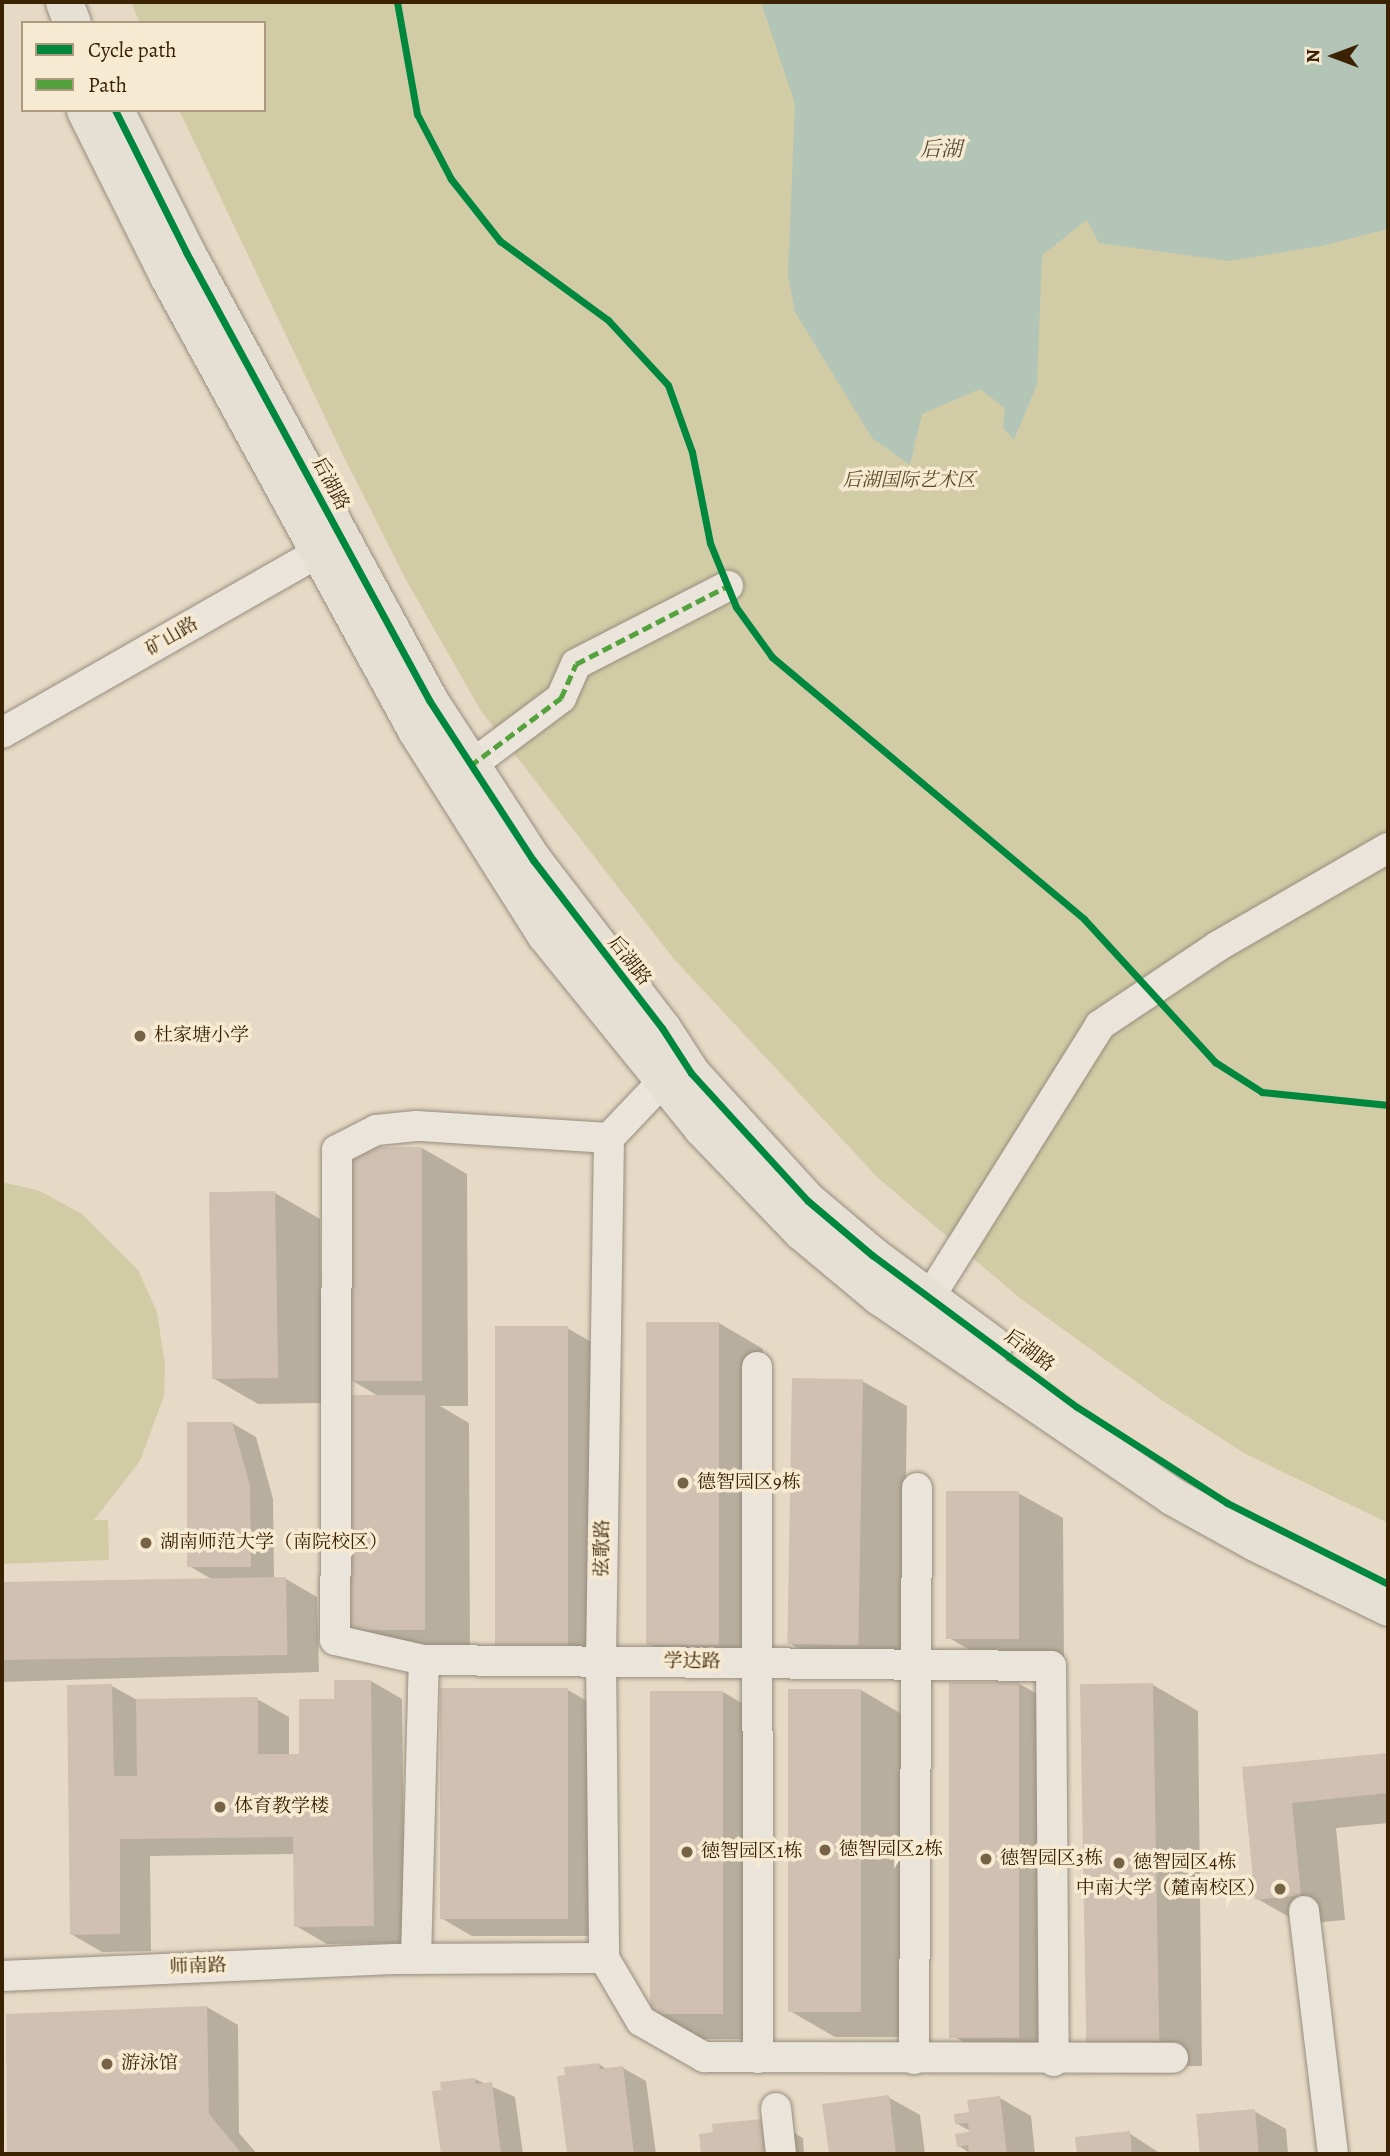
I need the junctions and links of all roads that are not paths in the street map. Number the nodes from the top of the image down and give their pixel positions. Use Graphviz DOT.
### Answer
graph roads {
  1 [pos="40,2"];
  2 [pos="64,2"];
  3 [pos="47,21"];
  4 [pos="71,21"];
  5 [pos="86,112"];
  6 [pos="117,112"];
  7 [pos="325,538"];
  8 [pos="728,586"];
  9 [pos="2,716"];
  10 [pos="2,733"];
  11 [pos="470,766"];
  12 [pos="1388,848"];
  13 [pos="663,1081"];
  14 [pos="609,1138"];
  15 [pos="929,1298"];
  16 [pos="757,1367"];
  17 [pos="917,1488"];
  18 [pos="1388,1584"];
  19 [pos="1388,1607"];
  20 [pos="424,1660"];
  21 [pos="601,1661"];
  22 [pos="757,1663"];
  23 [pos="915,1664"];
  24 [pos="1304,1911"];
  25 [pos="604,1958"];
  26 [pos="405,1959"];
  27 [pos="2,1976"];
  28 [pos="758,2058"];
  29 [pos="1173,2058"];
  30 [pos="914,2059"];
  31 [pos="1054,2060"];
  32 [pos="776,2108"];
  33 [pos="781,2154"];
  34 [pos="1333,2154"];
  1 -- 3 [label="main road"];
  2 -- 4 [label="main road"];
  5 -- 7 [label="main road, 后湖路"];
  6 -- 7 [label="main road, 后湖路"];
  7 -- 9 [label="street, 矿山路"];
  7 -- 10 [label="street, 矿山路"];
  7 -- 11 [label="main road, 后湖路"];
  7 -- 13 [label="main road, 后湖路"];
  8 -- 11 [label="street"];
  11 -- 15 [label="main road, 后湖路"];
  12 -- 15 [label="street"];
  13 -- 14 [label="street"];
  13 -- 19 [label="main road, 后湖路"];
  14 -- 20 [label="street, 学达路"];
  14 -- 21 [label="street, 弦歌路"];
  15 -- 18 [label="main road, 后湖路"];
  16 -- 22 [label="street"];
  17 -- 23 [label="street"];
  20 -- 21 [label="street, 学达路"];
  20 -- 26 [label="street"];
  21 -- 22 [label="street, 学达路"];
  21 -- 25 [label="street, 弦歌路"];
  22 -- 23 [label="street, 学达路"];
  22 -- 28 [label="street"];
  23 -- 30 [label="street"];
  23 -- 31 [label="street, 学达路"];
  24 -- 34 [label="street"];
  25 -- 26 [label="street, 师南路"];
  25 -- 28 [label="street"];
  26 -- 27 [label="street, 师南路"];
  28 -- 30 [label="street"];
  29 -- 31 [label="street"];
  30 -- 31 [label="street"];
  32 -- 33 [label="street"];
}
